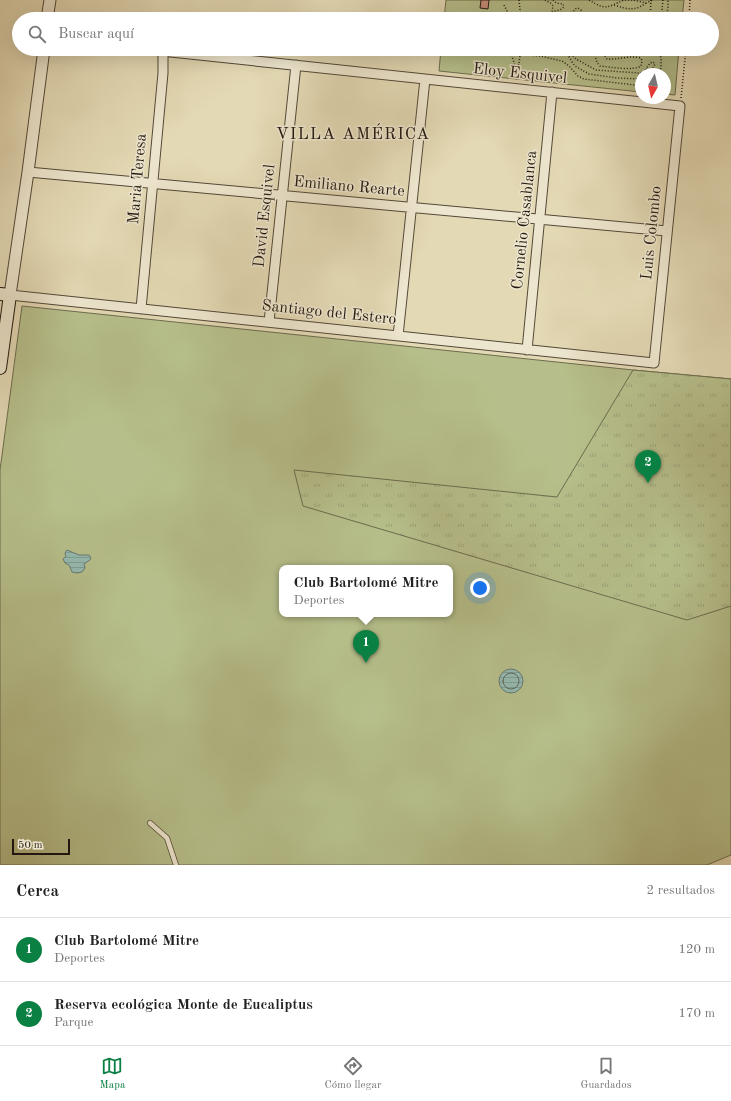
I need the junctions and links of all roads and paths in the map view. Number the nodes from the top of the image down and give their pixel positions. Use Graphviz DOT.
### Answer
graph roads {
  1 [pos="50,0"];
  2 [pos="519,0"];
  3 [pos="545,0"];
  4 [pos="553,0"];
  5 [pos="589,0"];
  6 [pos="624,0"];
  7 [pos="663,0"];
  8 [pos="668,0"];
  9 [pos="690,0"];
  10 [pos="652,1"];
  11 [pos="646,4"];
  12 [pos="504,5"];
  13 [pos="614,5"];
  14 [pos="48,12"];
  15 [pos="508,12"];
  16 [pos="520,12"];
  17 [pos="553,12"];
  18 [pos="554,12"];
  19 [pos="573,12"];
  20 [pos="581,12"];
  21 [pos="651,12"];
  22 [pos="663,12"];
  23 [pos="667,12"];
  24 [pos="689,12"];
  25 [pos="43,56"];
  26 [pos="163,56"];
  27 [pos="210,56"];
  28 [pos="512,56"];
  29 [pos="520,56"];
  30 [pos="540,56"];
  31 [pos="569,56"];
  32 [pos="573,56"];
  33 [pos="595,56"];
  34 [pos="605,56"];
  35 [pos="660,56"];
  36 [pos="685,56"];
  37 [pos="296,65"];
  38 [pos="616,67"];
  39 [pos="647,68"];
  40 [pos="653,68"];
  41 [pos="661,68"];
  42 [pos="517,71"];
  43 [pos="616,71"];
  44 [pos="635,73"];
  45 [pos="602,76"];
  46 [pos="425,79"];
  47 [pos="516,79"];
  48 [pos="635,79"];
  49 [pos="604,81"];
  50 [pos="635,85"];
  51 [pos="552,92"];
  52 [pos="680,106"];
  53 [pos="28,172"];
  54 [pos="152,183"];
  55 [pos="282,196"];
  56 [pos="411,208"];
  57 [pos="540,220"];
  58 [pos="667,231"];
  59 [pos="5,294"];
  60 [pos="141,309"];
  61 [pos="269,322"];
  62 [pos="398,336"];
  63 [pos="527,350"];
  64 [pos="654,363"];
  65 [pos="0,368"];
  66 [pos="150,823"];
  67 [pos="176,865"];
  1 -- 14 [label="street"];
  2 -- 16 [label="path"];
  3 -- 17 [label="path"];
  4 -- 18 [label="path"];
  5 -- 13 [label="path"];
  6 -- 11 [label="path"];
  6 -- 13 [label="path"];
  7 -- 22 [label="path"];
  8 -- 23 [label="path"];
  9 -- 24 [label="path"];
  10 -- 11 [label="path"];
  10 -- 21 [label="path"];
  11 -- 13 [label="path"];
  12 -- 15 [label="path"];
  19 -- 20 [label="path"];
  25 -- 53 [label="street"];
  26 -- 54 [label="street, Maria Teresa"];
  27 -- 37 [label="street, Eloy Esquivel"];
  28 -- 42 [label="path"];
  29 -- 42 [label="path, bridge"];
  30 -- 49 [label="path"];
  31 -- 45 [label="path"];
  32 -- 43 [label="path"];
  33 -- 38 [label="path"];
  34 -- 38 [label="path"];
  35 -- 41 [label="path"];
  36 -- 52 [label="path"];
  37 -- 46 [label="street, Eloy Esquivel"];
  37 -- 55 [label="street, David Esquivel"];
  38 -- 43 [label="path"];
  39 -- 40 [label="path"];
  42 -- 47 [label="path"];
  43 -- 44 [label="path"];
  45 -- 48 [label="path"];
  45 -- 49 [label="path"];
  46 -- 51 [label="street, Eloy Esquivel"];
  46 -- 56 [label="street"];
  49 -- 50 [label="path"];
  51 -- 52 [label="street, Eloy Esquivel"];
  51 -- 57 [label="street, Cornelio Casablanca"];
  52 -- 58 [label="street, Luis Colombo"];
  53 -- 54 [label="street, Emiliano Rearte"];
  53 -- 59 [label="street"];
  54 -- 55 [label="street, Emiliano Rearte"];
  54 -- 60 [label="street, Maria Teresa"];
  55 -- 56 [label="street, Emiliano Rearte"];
  55 -- 61 [label="street, David Esquivel"];
  56 -- 57 [label="street, Emiliano Rearte"];
  56 -- 62 [label="street"];
  57 -- 58 [label="street, Emiliano Rearte"];
  57 -- 63 [label="street, Cornelio Casablanca"];
  58 -- 64 [label="street, Luis Colombo"];
  59 -- 60 [label="street, Santiago del Estero"];
  59 -- 65 [label="main road"];
  60 -- 61 [label="street, Santiago del Estero"];
  61 -- 62 [label="street, Santiago del Estero"];
  62 -- 63 [label="street, Santiago del Estero"];
  63 -- 64 [label="street, Santiago del Estero"];
  66 -- 67 [label="lane"];
}
